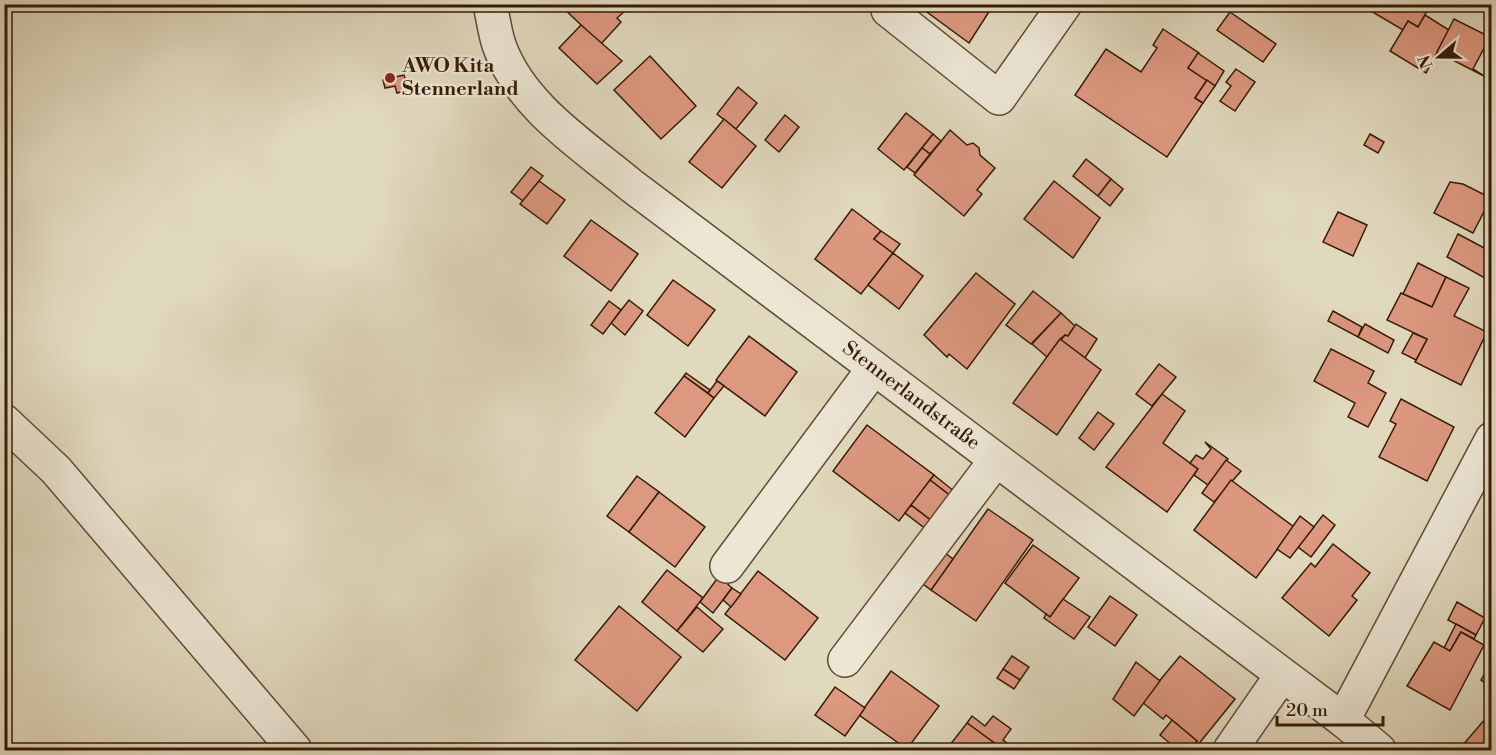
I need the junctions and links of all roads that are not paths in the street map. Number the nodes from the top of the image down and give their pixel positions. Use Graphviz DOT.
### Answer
graph roads {
  1 [pos="490,4"];
  2 [pos="1065,4"];
  3 [pos="888,10"];
  4 [pos="874,368"];
  5 [pos="4,421"];
  6 [pos="1491,440"];
  7 [pos="996,460"];
  8 [pos="727,566"];
  9 [pos="845,660"];
  10 [pos="1282,675"];
  11 [pos="1343,720"];
  12 [pos="295,750"];
  13 [pos="1230,750"];
  14 [pos="1379,750"];
  1 -- 4 [label="street, Stennerlandstraße"];
  2 -- 3 [label="street"];
  4 -- 7 [label="street, Stennerlandstraße"];
  4 -- 8 [label="street"];
  5 -- 12 [label="street"];
  6 -- 11 [label="street"];
  7 -- 9 [label="street"];
  7 -- 10 [label="street, Stennerlandstraße"];
  10 -- 11 [label="street, Stennerlandstraße"];
  10 -- 13 [label="street"];
  11 -- 14 [label="street, Stennerlandstraße"];
}
